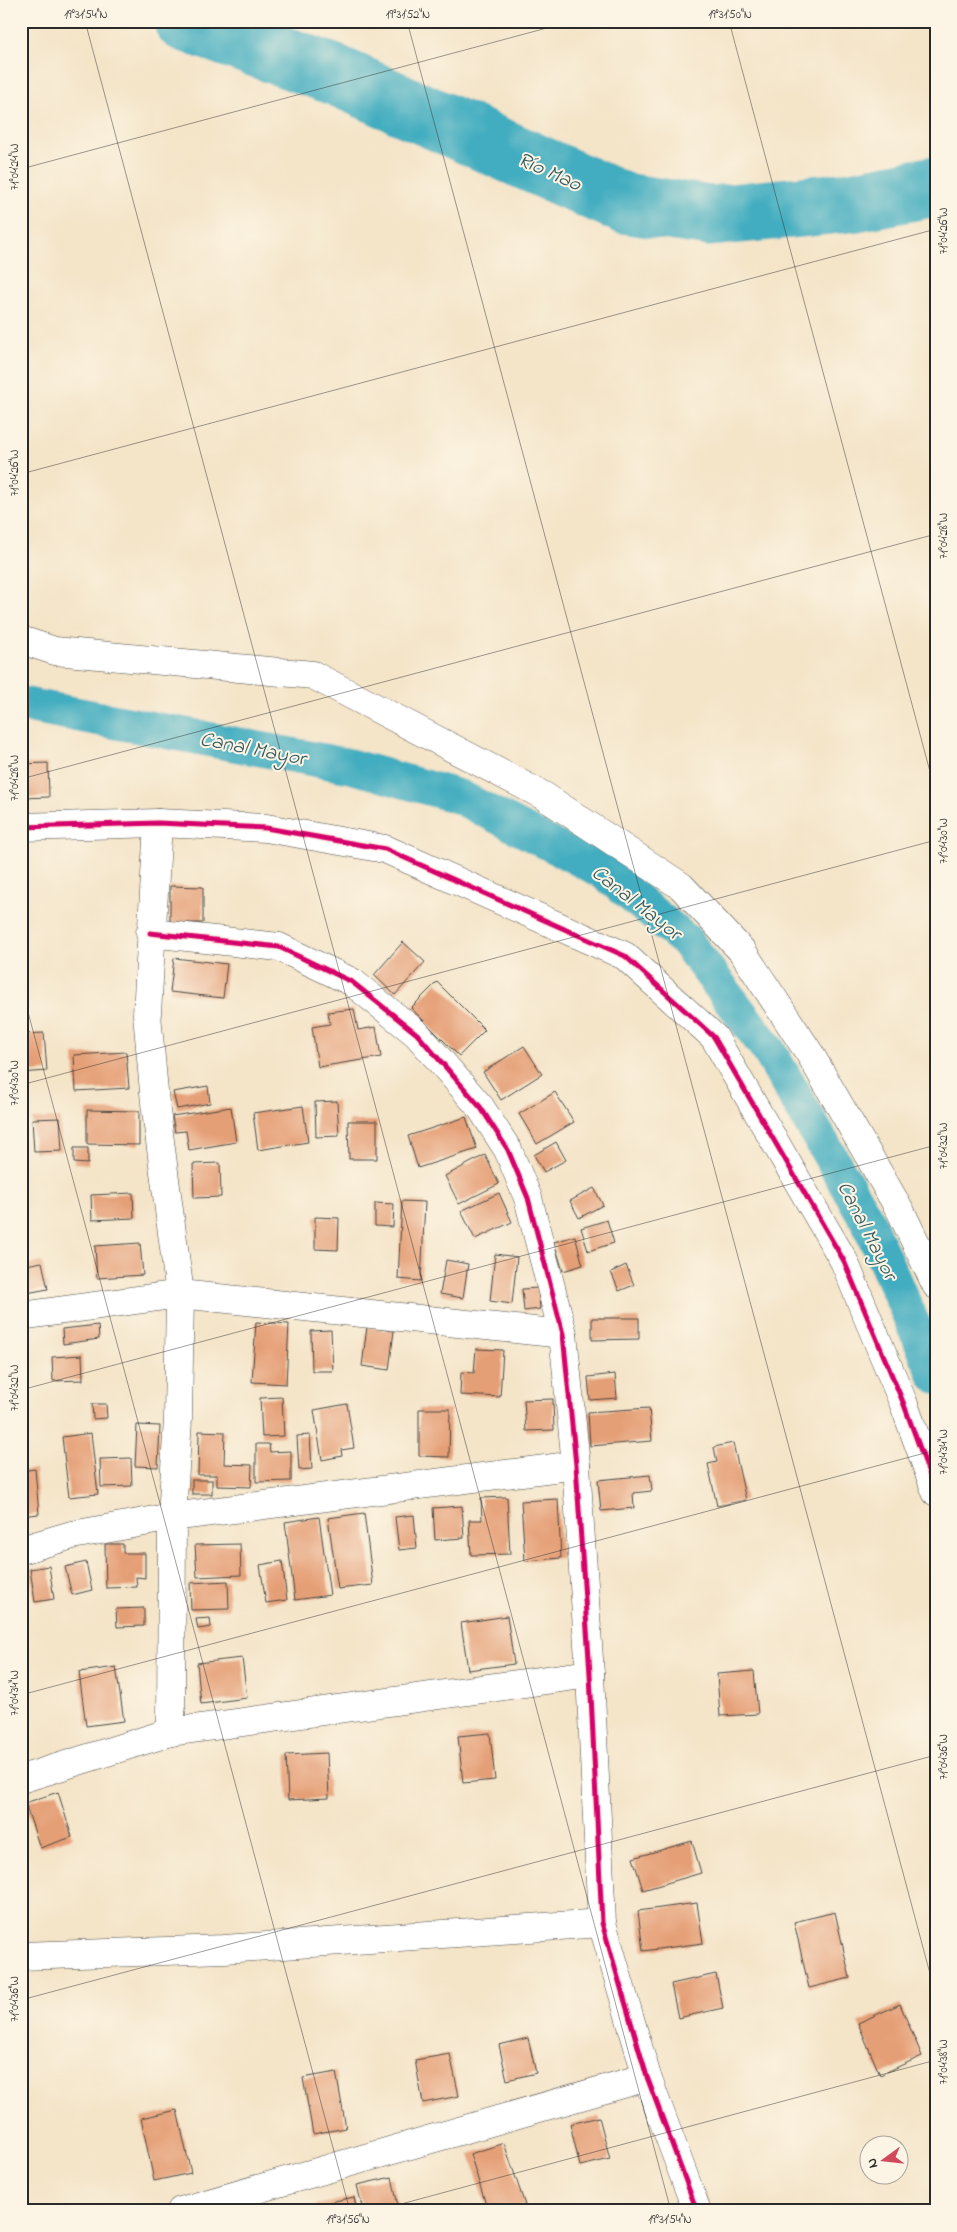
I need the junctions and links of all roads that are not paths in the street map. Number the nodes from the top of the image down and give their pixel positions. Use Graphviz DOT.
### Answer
graph roads {
  1 [pos="21,640"];
  2 [pos="158,823"];
  3 [pos="21,827"];
  4 [pos="150,933"];
  5 [pos="936,1285"];
  6 [pos="180,1294"];
  7 [pos="21,1316"];
  8 [pos="563,1334"];
  9 [pos="576,1466"];
  10 [pos="936,1492"];
  11 [pos="172,1517"];
  12 [pos="21,1550"];
  13 [pos="590,1674"];
  14 [pos="171,1732"];
  15 [pos="21,1779"];
  16 [pos="602,1923"];
  17 [pos="21,1956"];
  18 [pos="646,2077"];
  19 [pos="181,2211"];
  20 [pos="697,2211"];
  1 -- 5 [label="street"];
  2 -- 3 [label="street"];
  2 -- 4 [label="street"];
  2 -- 10 [label="street"];
  4 -- 6 [label="street"];
  4 -- 8 [label="street"];
  6 -- 7 [label="street"];
  6 -- 8 [label="street"];
  6 -- 11 [label="street"];
  8 -- 9 [label="street"];
  9 -- 11 [label="street"];
  9 -- 13 [label="street"];
  11 -- 12 [label="street"];
  11 -- 14 [label="street"];
  13 -- 14 [label="street"];
  13 -- 16 [label="street"];
  14 -- 15 [label="street"];
  16 -- 17 [label="street"];
  16 -- 18 [label="street"];
  18 -- 19 [label="street"];
  18 -- 20 [label="street"];
}
